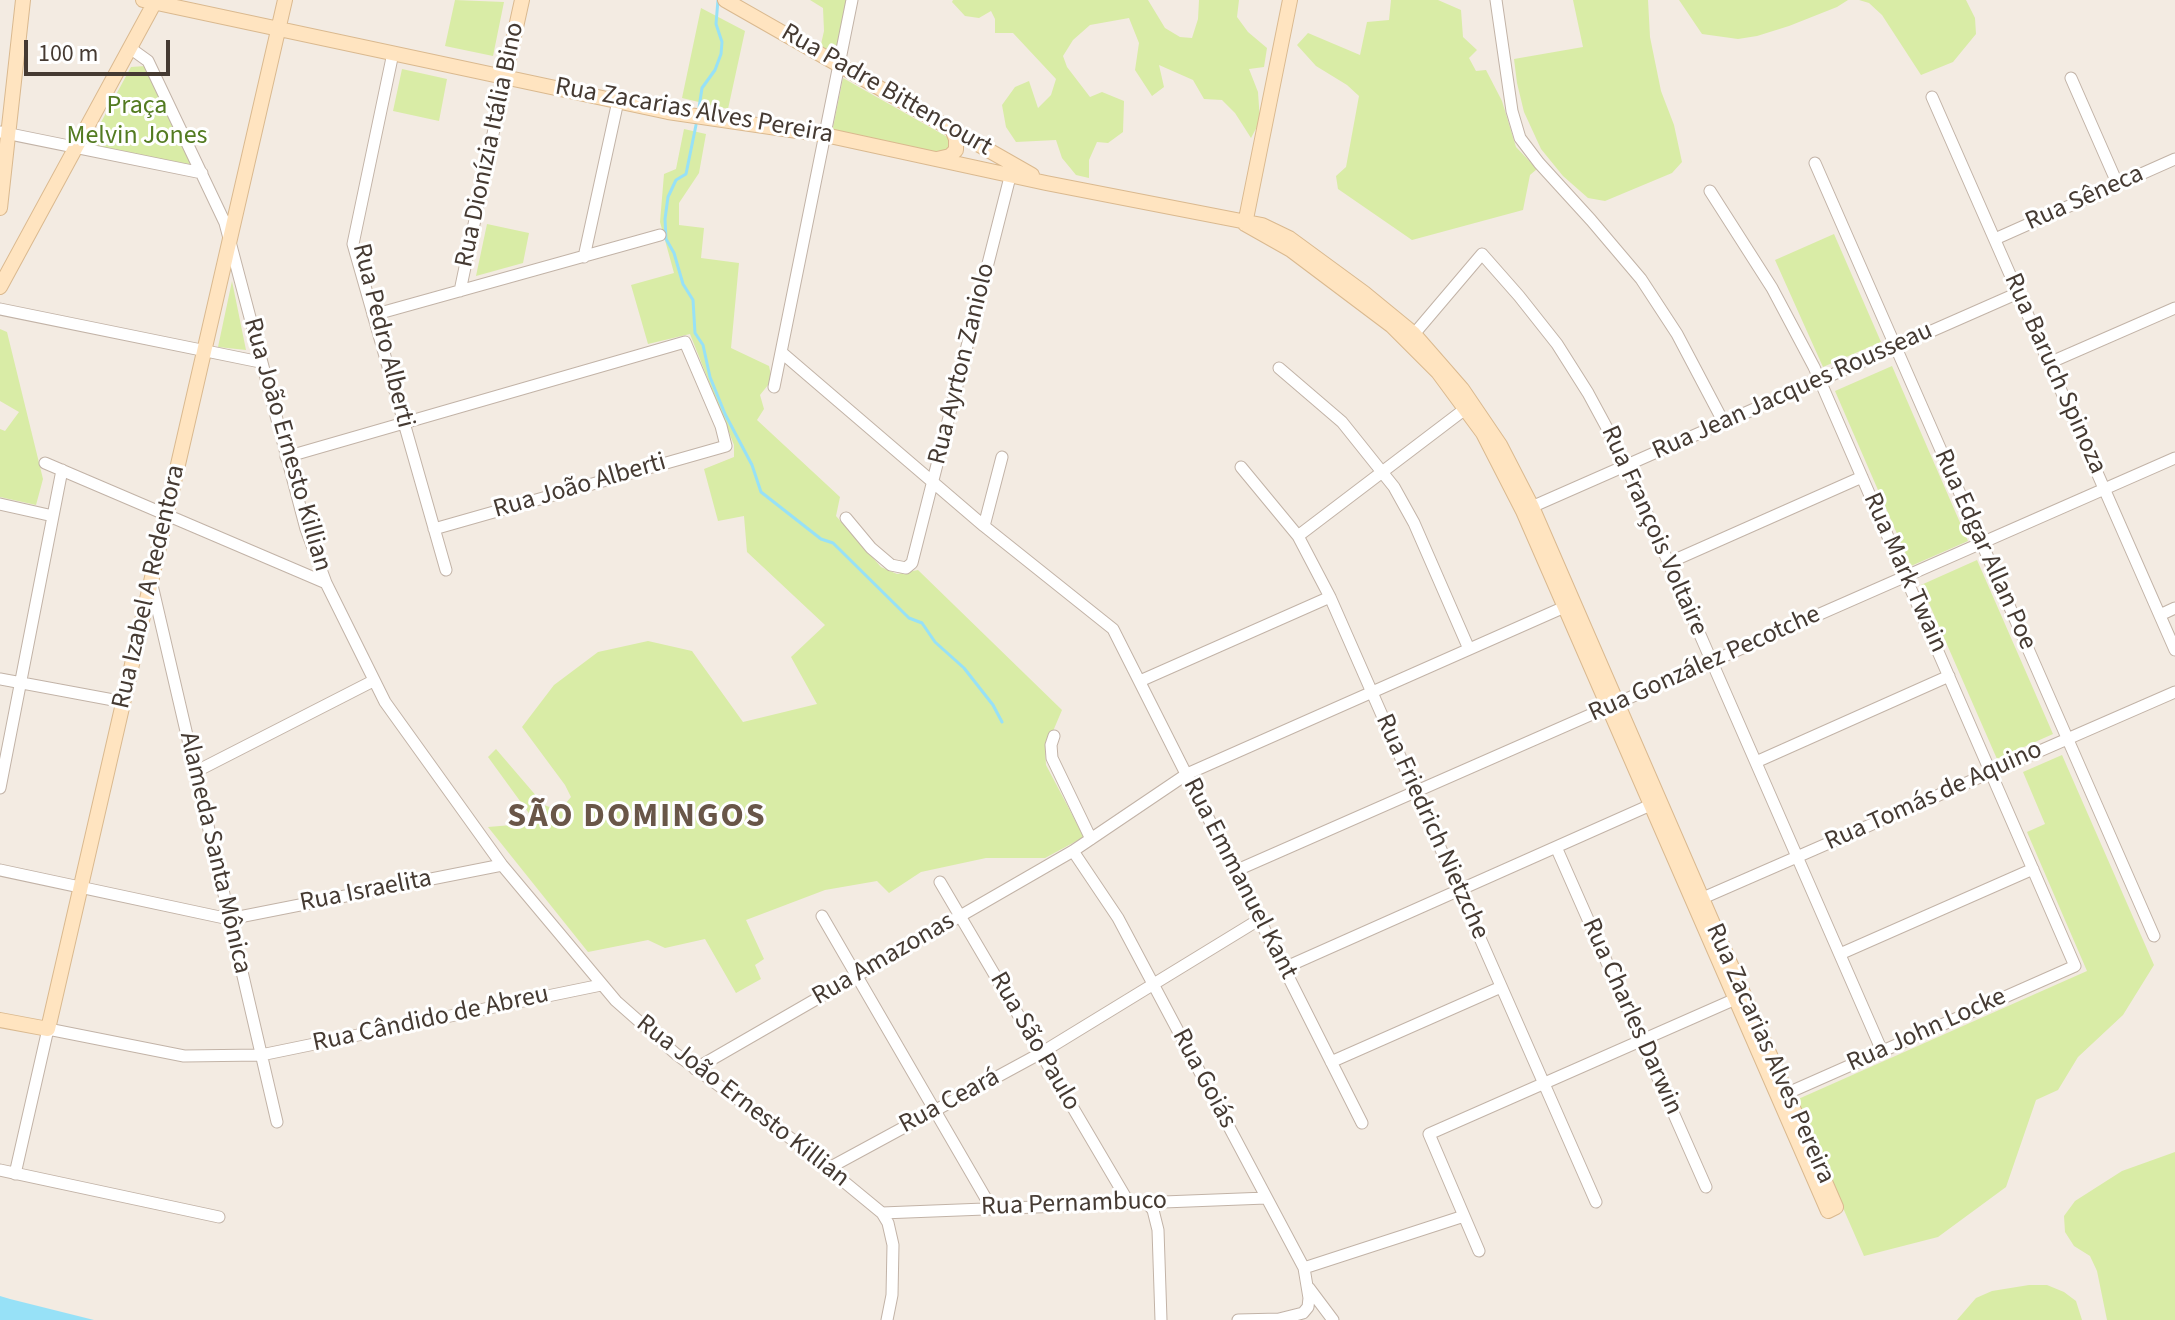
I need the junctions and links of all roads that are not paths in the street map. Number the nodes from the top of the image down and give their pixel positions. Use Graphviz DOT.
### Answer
graph roads {
  1 [pos="23,0"];
  2 [pos="285,0"];
  3 [pos="522,0"];
  4 [pos="726,0"];
  5 [pos="852,0"];
  6 [pos="1290,0"];
  7 [pos="1496,0"];
  8 [pos="151,1"];
  9 [pos="279,29"];
  10 [pos="130,48"];
  11 [pos="393,53"];
  12 [pos="839,65"];
  13 [pos="505,77"];
  14 [pos="2071,78"];
  15 [pos="1932,97"];
  16 [pos="618,101"];
  17 [pos="952,129"];
  18 [pos="4,133"];
  19 [pos="825,135"];
  20 [pos="974,141"];
  21 [pos="76,147"];
  22 [pos="937,159"];
  23 [pos="2175,159"];
  24 [pos="1815,163"];
  25 [pos="964,165"];
  26 [pos="1012,170"];
  27 [pos="202,173"];
  28 [pos="1046,183"];
  29 [pos="2118,185"];
  30 [pos="1710,191"];
  31 [pos="0,208"];
  32 [pos="1245,224"];
  33 [pos="660,235"];
  34 [pos="230,238"];
  35 [pos="1995,239"];
  36 [pos="584,257"];
  37 [pos="0,287"];
  38 [pos="460,291"];
  39 [pos="2018,293"];
  40 [pos="2175,308"];
  41 [pos="0,309"];
  42 [pos="373,315"];
  43 [pos="1411,337"];
  44 [pos="1896,347"];
  45 [pos="204,351"];
  46 [pos="781,352"];
  47 [pos="260,362"];
  48 [pos="2049,363"];
  49 [pos="1279,368"];
  50 [pos="1820,380"];
  51 [pos="774,387"];
  52 [pos="1470,406"];
  53 [pos="404,423"];
  54 [pos="1724,423"];
  55 [pos="286,457"];
  56 [pos="1002,457"];
  57 [pos="2175,458"];
  58 [pos="45,463"];
  59 [pos="1626,466"];
  60 [pos="1241,467"];
  61 [pos="62,470"];
  62 [pos="1383,472"];
  63 [pos="1862,477"];
  64 [pos="933,482"];
  65 [pos="2105,489"];
  66 [pos="0,504"];
  67 [pos="1527,509"];
  68 [pos="167,515"];
  69 [pos="53,516"];
  70 [pos="846,518"];
  71 [pos="984,526"];
  72 [pos="434,529"];
  73 [pos="1298,536"];
  74 [pos="1982,543"];
  75 [pos="1668,563"];
  76 [pos="446,570"];
  77 [pos="1905,577"];
  78 [pos="151,583"];
  79 [pos="326,583"];
  80 [pos="1330,597"];
  81 [pos="1569,605"];
  82 [pos="2175,608"];
  83 [pos="2160,615"];
  84 [pos="1469,649"];
  85 [pos="2175,650"];
  86 [pos="1712,662"];
  87 [pos="1949,676"];
  88 [pos="0,679"];
  89 [pos="373,681"];
  90 [pos="1140,681"];
  91 [pos="20,683"];
  92 [pos="1372,692"];
  93 [pos="2175,692"];
  94 [pos="124,702"];
  95 [pos="1613,705"];
  96 [pos="1054,736"];
  97 [pos="2067,739"];
  98 [pos="1756,762"];
  99 [pos="195,772"];
  100 [pos="1991,772"];
  101 [pos="1187,774"];
  102 [pos="0,788"];
  103 [pos="1416,792"];
  104 [pos="1655,803"];
  105 [pos="1091,839"];
  106 [pos="1556,847"];
  107 [pos="1073,851"];
  108 [pos="1797,857"];
  109 [pos="502,865"];
  110 [pos="2033,869"];
  111 [pos="0,870"];
  112 [pos="1235,871"];
  113 [pos="940,882"];
  114 [pos="81,887"];
  115 [pos="1459,890"];
  116 [pos="1698,900"];
  117 [pos="822,916"];
  118 [pos="961,916"];
  119 [pos="229,919"];
  120 [pos="1260,919"];
  121 [pos="2154,936"];
  122 [pos="1840,954"];
  123 [pos="2075,966"];
  124 [pos="1284,968"];
  125 [pos="857,976"];
  126 [pos="601,985"];
  127 [pos="1153,985"];
  128 [pos="1501,987"];
  129 [pos="1740,996"];
  130 [pos="0,1020"];
  131 [pos="48,1029"];
  132 [pos="1641,1040"];
  133 [pos="1882,1051"];
  134 [pos="1041,1053"];
  135 [pos="261,1055"];
  136 [pos="1331,1062"];
  137 [pos="695,1069"];
  138 [pos="1543,1083"];
  139 [pos="1783,1095"];
  140 [pos="935,1110"];
  141 [pos="277,1122"];
  142 [pos="1362,1123"];
  143 [pos="829,1168"];
  144 [pos="0,1170"];
  145 [pos="15,1174"];
  146 [pos="1706,1187"];
  147 [pos="1266,1198"];
  148 [pos="1596,1202"];
  149 [pos="1129,1203"];
  150 [pos="1147,1203"];
  151 [pos="992,1209"];
  152 [pos="882,1213"];
  153 [pos="1464,1216"];
  154 [pos="219,1217"];
  155 [pos="1479,1251"];
  156 [pos="1304,1268"];
  157 [pos="1308,1288"];
  158 [pos="887,1320"];
  159 [pos="1161,1320"];
  160 [pos="1238,1320"];
  161 [pos="1333,1320"];
  1 -- 18 [label="main road"];
  2 -- 9 [label="main road, Rua Izabel A Redentora"];
  3 -- 13 [label="main road, Rua Dionízia Itália Bino"];
  4 -- 12 [label="main road, Rua Padre Bittencourt"];
  5 -- 12 [label="street"];
  6 -- 32 [label="main road"];
  7 -- 54 [label="street"];
  8 -- 9 [label="main road, Rua Zacarias Alves Pereira"];
  8 -- 10 [label="main road"];
  9 -- 11 [label="main road, Rua Zacarias Alves Pereira"];
  9 -- 34 [label="main road, Rua Izabel A Redentora"];
  10 -- 21 [label="main road"];
  10 -- 27 [label="street, Rua João Ernesto Killian"];
  11 -- 13 [label="main road, Rua Zacarias Alves Pereira"];
  11 -- 42 [label="street, Rua Pedro Alberti"];
  12 -- 17 [label="main road, Rua Padre Bittencourt"];
  12 -- 19 [label="street"];
  13 -- 16 [label="main road, Rua Zacarias Alves Pereira"];
  13 -- 38 [label="street, Rua Dionízia Itália Bino"];
  14 -- 29 [label="street"];
  15 -- 35 [label="street, Rua Baruch Spinoza"];
  16 -- 19 [label="main road, Rua Zacarias Alves Pereira"];
  16 -- 36 [label="street"];
  17 -- 20 [label="main road, Rua Padre Bittencourt"];
  17 -- 22 [label="main road"];
  18 -- 21 [label="street"];
  18 -- 31 [label="main road"];
  19 -- 22 [label="main road, Rua Zacarias Alves Pereira"];
  19 -- 46 [label="street"];
  20 -- 25 [label="main road"];
  20 -- 26 [label="main road, Rua Padre Bittencourt"];
  21 -- 27 [label="street"];
  21 -- 37 [label="main road"];
  22 -- 25 [label="main road, Rua Zacarias Alves Pereira"];
  23 -- 29 [label="street, Rua Sêneca"];
  24 -- 44 [label="street, Rua Edgar Allan Poe"];
  25 -- 26 [label="main road, Rua Zacarias Alves Pereira"];
  26 -- 28 [label="main road, Rua Padre Bittencourt"];
  26 -- 64 [label="street, Rua Ayrton Zaniolo"];
  27 -- 34 [label="street, Rua João Ernesto Killian"];
  28 -- 32 [label="main road, Rua Zacarias Alves Pereira"];
  29 -- 35 [label="street, Rua Sêneca"];
  30 -- 50 [label="street, Rua Mark Twain"];
  32 -- 43 [label="main road, Rua Zacarias Alves Pereira"];
  33 -- 36 [label="street"];
  34 -- 45 [label="main road, Rua Izabel A Redentora"];
  34 -- 47 [label="street, Rua João Ernesto Killian"];
  35 -- 39 [label="street, Rua Baruch Spinoza"];
  36 -- 38 [label="street"];
  38 -- 42 [label="street"];
  39 -- 44 [label="street, Rua Jean Jacques Rousseau"];
  39 -- 48 [label="street, Rua Baruch Spinoza"];
  40 -- 48 [label="street"];
  41 -- 45 [label="street"];
  42 -- 53 [label="street, Rua Pedro Alberti"];
  43 -- 52 [label="main road, Rua Zacarias Alves Pereira"];
  43 -- 59 [label="street, Rua François Voltaire"];
  44 -- 50 [label="street, Rua Jean Jacques Rousseau"];
  44 -- 74 [label="street, Rua Edgar Allan Poe"];
  45 -- 47 [label="street"];
  45 -- 68 [label="main road, Rua Izabel A Redentora"];
  46 -- 51 [label="street"];
  46 -- 64 [label="street"];
  47 -- 55 [label="street, Rua João Ernesto Killian"];
  48 -- 65 [label="street, Rua Baruch Spinoza"];
  49 -- 62 [label="street"];
  50 -- 54 [label="street, Rua Jean Jacques Rousseau"];
  50 -- 63 [label="street, Rua Mark Twain"];
  52 -- 62 [label="street"];
  52 -- 67 [label="main road, Rua Zacarias Alves Pereira"];
  53 -- 55 [label="street"];
  53 -- 72 [label="street, Rua Pedro Alberti"];
  53 -- 72 [label="street, Rua João Alberti"];
  54 -- 59 [label="street, Rua Jean Jacques Rousseau"];
  55 -- 79 [label="street, Rua João Ernesto Killian"];
  56 -- 71 [label="street"];
  57 -- 65 [label="street, Rua González Pecotche"];
  58 -- 61 [label="street"];
  59 -- 67 [label="street, Rua Jean Jacques Rousseau"];
  59 -- 75 [label="street, Rua François Voltaire"];
  60 -- 73 [label="street, Rua Friedrich Nietzche"];
  61 -- 68 [label="street"];
  61 -- 69 [label="street"];
  62 -- 73 [label="street"];
  62 -- 84 [label="street"];
  63 -- 75 [label="street"];
  63 -- 77 [label="street, Rua Mark Twain"];
  64 -- 70 [label="street, Rua Ayrton Zaniolo"];
  64 -- 71 [label="street"];
  65 -- 74 [label="street, Rua González Pecotche"];
  65 -- 83 [label="street, Rua Baruch Spinoza"];
  66 -- 69 [label="street"];
  67 -- 81 [label="main road, Rua Zacarias Alves Pereira"];
  68 -- 78 [label="main road, Rua Izabel A Redentora"];
  68 -- 79 [label="street"];
  69 -- 91 [label="street"];
  71 -- 90 [label="street, Rua Emmanuel Kant"];
  72 -- 76 [label="street, Rua Pedro Alberti"];
  73 -- 80 [label="street, Rua Friedrich Nietzche"];
  74 -- 77 [label="street, Rua González Pecotche"];
  74 -- 97 [label="street, Rua Edgar Allan Poe"];
  75 -- 86 [label="street, Rua François Voltaire"];
  77 -- 86 [label="street, Rua González Pecotche"];
  77 -- 87 [label="street, Rua Mark Twain"];
  78 -- 94 [label="main road, Rua Izabel A Redentora"];
  78 -- 99 [label="street, Alameda Santa Mônica"];
  79 -- 89 [label="street, Rua João Ernesto Killian"];
  80 -- 90 [label="street"];
  80 -- 92 [label="street, Rua Friedrich Nietzche"];
  81 -- 84 [label="street, Rua Amazonas"];
  81 -- 95 [label="main road, Rua Zacarias Alves Pereira"];
  82 -- 83 [label="street"];
  83 -- 85 [label="street, Rua Baruch Spinoza"];
  84 -- 92 [label="street, Rua Amazonas"];
  86 -- 95 [label="street, Rua González Pecotche"];
  86 -- 98 [label="street, Rua François Voltaire"];
  87 -- 98 [label="street"];
  87 -- 100 [label="street, Rua Mark Twain"];
  88 -- 91 [label="street"];
  89 -- 99 [label="street"];
  89 -- 109 [label="street, Rua João Ernesto Killian"];
  90 -- 101 [label="street, Rua Emmanuel Kant"];
  91 -- 94 [label="street"];
  91 -- 102 [label="street"];
  92 -- 101 [label="street, Rua Amazonas"];
  92 -- 103 [label="street, Rua Friedrich Nietzche"];
  93 -- 97 [label="street, Rua Tomás de Aquino"];
  94 -- 114 [label="main road, Rua Izabel A Redentora"];
  95 -- 103 [label="street, Rua González Pecotche"];
  95 -- 104 [label="main road, Rua Zacarias Alves Pereira"];
  96 -- 105 [label="street"];
  97 -- 100 [label="street, Rua Tomás de Aquino"];
  97 -- 121 [label="street, Rua Edgar Allan Poe"];
  98 -- 108 [label="street, Rua François Voltaire"];
  99 -- 119 [label="street, Alameda Santa Mônica"];
  100 -- 108 [label="street, Rua Tomás de Aquino"];
  100 -- 110 [label="street, Rua Mark Twain"];
  101 -- 105 [label="street, Rua Amazonas"];
  101 -- 112 [label="street, Rua Emmanuel Kant"];
  103 -- 112 [label="street, Rua González Pecotche"];
  103 -- 115 [label="street, Rua Friedrich Nietzche"];
  104 -- 106 [label="street"];
  104 -- 116 [label="main road, Rua Zacarias Alves Pereira"];
  105 -- 107 [label="street, Rua Amazonas"];
  106 -- 115 [label="street"];
  106 -- 132 [label="street, Rua Charles Darwin"];
  107 -- 118 [label="street, Rua Amazonas"];
  107 -- 127 [label="street, Rua Goiás"];
  108 -- 116 [label="street, Rua Tomás de Aquino"];
  108 -- 122 [label="street, Rua François Voltaire"];
  109 -- 119 [label="street, Rua Israelita"];
  109 -- 126 [label="street, Rua João Ernesto Killian"];
  110 -- 122 [label="street"];
  110 -- 123 [label="street, Rua Mark Twain"];
  111 -- 114 [label="street"];
  112 -- 120 [label="street, Rua Emmanuel Kant"];
  113 -- 118 [label="street, Rua São Paulo"];
  114 -- 119 [label="street"];
  114 -- 131 [label="main road, Rua Izabel A Redentora"];
  115 -- 124 [label="street"];
  115 -- 128 [label="street, Rua Friedrich Nietzche"];
  116 -- 129 [label="main road, Rua Zacarias Alves Pereira"];
  117 -- 125 [label="street"];
  118 -- 125 [label="street, Rua Amazonas"];
  118 -- 134 [label="street, Rua São Paulo"];
  119 -- 135 [label="street, Alameda Santa Mônica"];
  120 -- 124 [label="street, Rua Emmanuel Kant"];
  120 -- 127 [label="street, Rua Ceará"];
  122 -- 133 [label="street, Rua François Voltaire"];
  123 -- 133 [label="street, Rua John Locke"];
  124 -- 136 [label="street, Rua Emmanuel Kant"];
  125 -- 137 [label="street, Rua Amazonas"];
  125 -- 140 [label="street"];
  126 -- 135 [label="street, Rua Cândido de Abreu"];
  126 -- 137 [label="street, Rua João Ernesto Killian"];
  127 -- 134 [label="street, Rua Ceará"];
  127 -- 147 [label="street, Rua Goiás"];
  128 -- 136 [label="street"];
  128 -- 138 [label="street, Rua Friedrich Nietzche"];
  129 -- 132 [label="street"];
  129 -- 139 [label="main road, Rua Zacarias Alves Pereira"];
  130 -- 131 [label="main road"];
  131 -- 135 [label="street, Rua Cândido de Abreu"];
  131 -- 145 [label="street, Rua Izabel A Redentora"];
  132 -- 138 [label="street"];
  132 -- 146 [label="street, Rua Charles Darwin"];
  133 -- 139 [label="street, Rua John Locke"];
  134 -- 140 [label="street, Rua Ceará"];
  134 -- 149 [label="street, Rua São Paulo"];
  135 -- 141 [label="street, Alameda Santa Mônica"];
  136 -- 142 [label="street, Rua Emmanuel Kant"];
  137 -- 143 [label="street, Rua João Ernesto Killian"];
  138 -- 148 [label="street, Rua Friedrich Nietzche"];
  138 -- 153 [label="street"];
  139 -- 139 [label="main road, Rua Zacarias Alves Pereira"];
  140 -- 143 [label="street, Rua Ceará"];
  140 -- 151 [label="street"];
  143 -- 152 [label="street, Rua João Ernesto Killian"];
  144 -- 145 [label="street"];
  145 -- 154 [label="street"];
  147 -- 150 [label="street, Rua Pernambuco"];
  147 -- 156 [label="street, Rua Goiás"];
  149 -- 150 [label="street, Rua Pernambuco"];
  149 -- 151 [label="street, Rua Pernambuco"];
  150 -- 159 [label="street"];
  151 -- 152 [label="street, Rua Pernambuco"];
  152 -- 158 [label="street"];
  153 -- 155 [label="street"];
  153 -- 156 [label="street"];
  156 -- 157 [label="street, Rua Goiás"];
  157 -- 160 [label="street, Rua Goiás"];
  157 -- 161 [label="street"];
}
